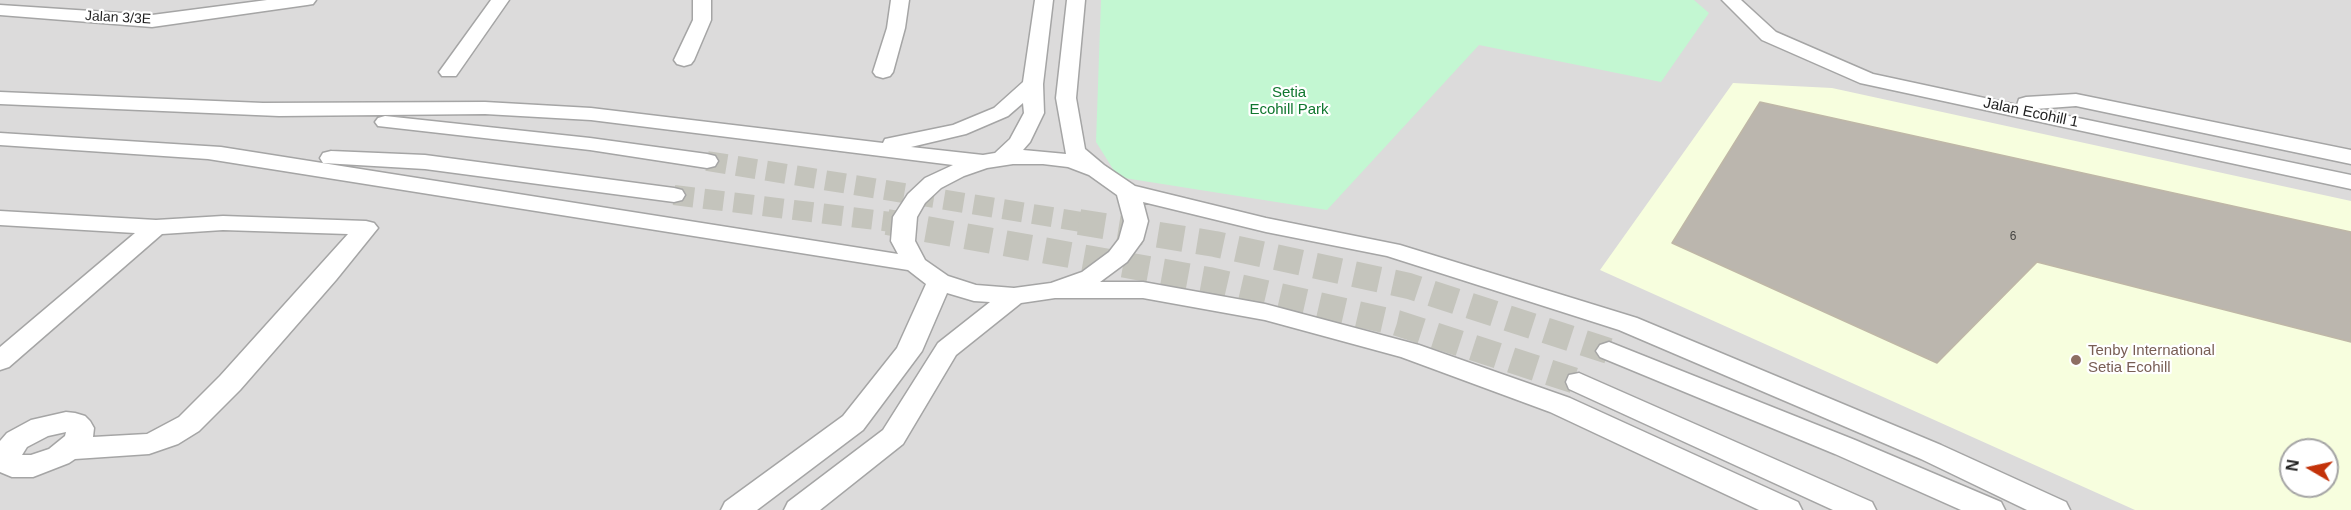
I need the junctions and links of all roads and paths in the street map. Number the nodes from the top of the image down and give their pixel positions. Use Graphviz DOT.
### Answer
graph roads {
  1 [pos="307,0"];
  2 [pos="500,0"];
  3 [pos="702,0"];
  4 [pos="900,0"];
  5 [pos="1044,0"];
  6 [pos="1076,0"];
  7 [pos="1731,0"];
  8 [pos="0,10"];
  9 [pos="684,60"];
  10 [pos="449,72"];
  11 [pos="883,72"];
  12 [pos="1033,84"];
  13 [pos="0,98"];
  14 [pos="1998,105"];
  15 [pos="264,108"];
  16 [pos="0,139"];
  17 [pos="876,148"];
  18 [pos="207,152"];
  19 [pos="2351,157"];
  20 [pos="992,160"];
  21 [pos="707,161"];
  22 [pos="1097,170"];
  23 [pos="2351,182"];
  24 [pos="1127,191"];
  25 [pos="674,195"];
  26 [pos="0,218"];
  27 [pos="156,227"];
  28 [pos="915,264"];
  29 [pos="939,282"];
  30 [pos="1055,290"];
  31 [pos="1014,296"];
  32 [pos="1609,351"];
  33 [pos="0,361"];
  34 [pos="1579,382"];
  35 [pos="7,442"];
  36 [pos="736,510"];
  37 [pos="800,510"];
  38 [pos="1787,510"];
  39 [pos="1861,510"];
  40 [pos="1990,510"];
  41 [pos="2055,510"];
  1 -- 8 [label="street, Jalan 3/3E"];
  2 -- 10 [label="street"];
  3 -- 9 [label="street"];
  4 -- 11 [label="street"];
  5 -- 12 [label="street"];
  6 -- 22 [label="street"];
  7 -- 14 [label="street, Jalan Ecohill 1"];
  12 -- 17 [label="street"];
  12 -- 20 [label="street"];
  13 -- 15 [label="street"];
  14 -- 19 [label="street"];
  14 -- 23 [label="street, Jalan Ecohill 1"];
  15 -- 17 [label="street"];
  15 -- 21 [label="street"];
  16 -- 18 [label="street"];
  17 -- 20 [label="street"];
  18 -- 25 [label="street"];
  18 -- 28 [label="street"];
  20 -- 22 [label="street"];
  20 -- 28 [label="street"];
  22 -- 24 [label="street"];
  24 -- 30 [label="street"];
  24 -- 41 [label="street"];
  26 -- 27 [label="street"];
  27 -- 33 [label="street"];
  27 -- 35 [label="street"];
  28 -- 29 [label="street"];
  29 -- 31 [label="street"];
  29 -- 36 [label="street"];
  30 -- 31 [label="street"];
  30 -- 38 [label="street"];
  31 -- 37 [label="street"];
  32 -- 40 [label="street"];
  34 -- 39 [label="street"];
}
